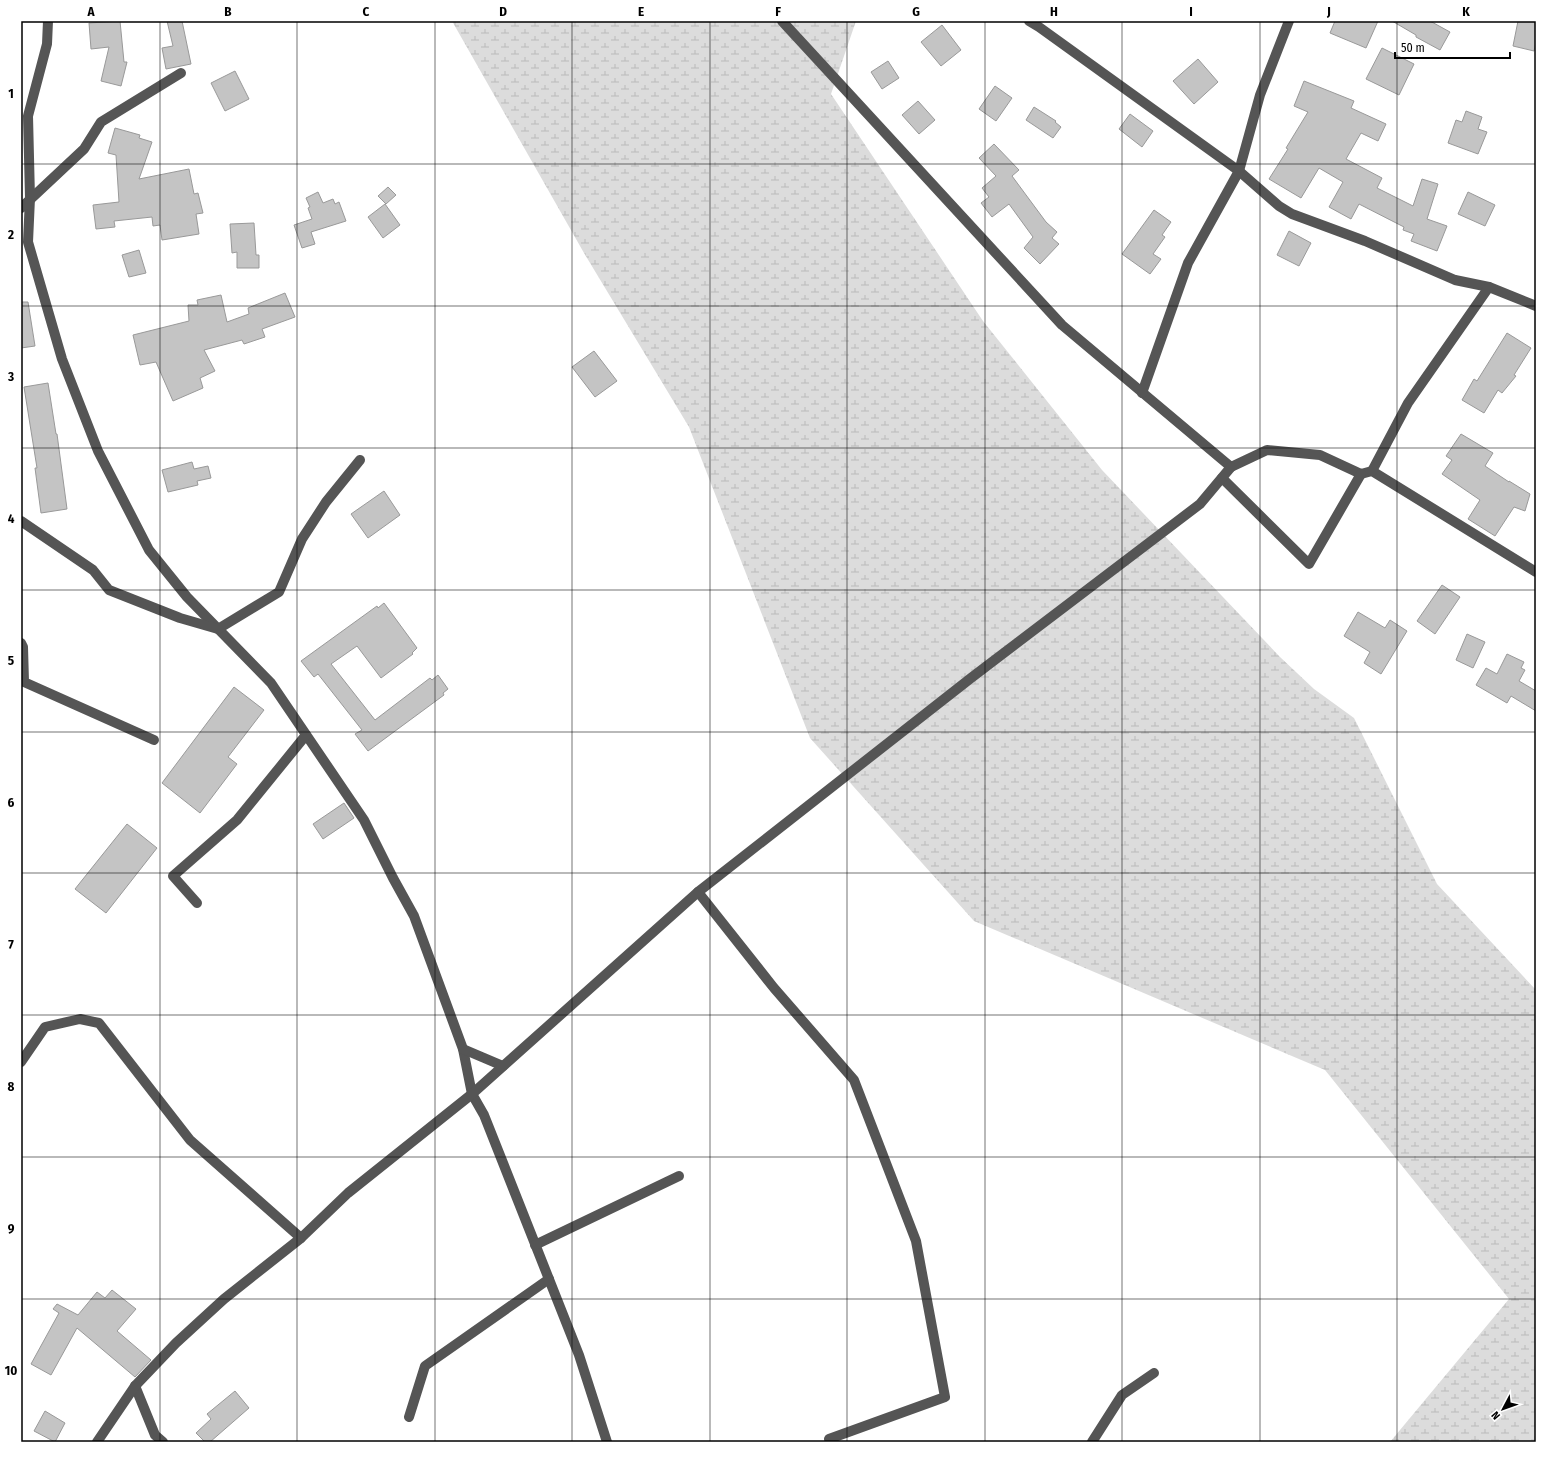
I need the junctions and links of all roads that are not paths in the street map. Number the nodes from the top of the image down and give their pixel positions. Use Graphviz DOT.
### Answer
graph roads {
  1 [pos="48,21"];
  2 [pos="782,21"];
  3 [pos="1028,21"];
  4 [pos="1289,21"];
  5 [pos="181,73"];
  6 [pos="1239,171"];
  7 [pos="30,198"];
  8 [pos="21,208"];
  9 [pos="1489,287"];
  10 [pos="1536,306"];
  11 [pos="1142,393"];
  12 [pos="360,460"];
  13 [pos="1231,468"];
  14 [pos="1372,472"];
  15 [pos="1361,474"];
  16 [pos="1222,478"];
  17 [pos="21,521"];
  18 [pos="1536,572"];
  19 [pos="218,629"];
  20 [pos="21,643"];
  21 [pos="22,684"];
  22 [pos="306,735"];
  23 [pos="154,740"];
  24 [pos="698,892"];
  25 [pos="197,903"];
  26 [pos="463,1049"];
  27 [pos="21,1062"];
  28 [pos="503,1066"];
  29 [pos="472,1094"];
  30 [pos="679,1176"];
  31 [pos="301,1238"];
  32 [pos="535,1245"];
  33 [pos="549,1279"];
  34 [pos="1154,1373"];
  35 [pos="136,1386"];
  36 [pos="408,1416"];
  37 [pos="829,1440"];
  38 [pos="97,1442"];
  39 [pos="163,1442"];
  40 [pos="607,1442"];
  41 [pos="1092,1442"];
  1 -- 7 [label="street"];
  2 -- 11 [label="street"];
  3 -- 6 [label="street"];
  4 -- 6 [label="street"];
  5 -- 7 [label="street"];
  6 -- 9 [label="street"];
  6 -- 11 [label="street"];
  7 -- 8 [label="street"];
  7 -- 19 [label="street"];
  9 -- 10 [label="street"];
  9 -- 14 [label="street"];
  11 -- 13 [label="street"];
  12 -- 19 [label="street"];
  13 -- 15 [label="street"];
  13 -- 16 [label="street"];
  14 -- 15 [label="street"];
  14 -- 18 [label="street"];
  15 -- 16 [label="street"];
  16 -- 24 [label="street"];
  17 -- 19 [label="street"];
  19 -- 22 [label="street"];
  20 -- 21 [label="street"];
  21 -- 23 [label="street"];
  22 -- 25 [label="street"];
  22 -- 26 [label="street"];
  24 -- 28 [label="street"];
  24 -- 37 [label="street"];
  26 -- 28 [label="street"];
  26 -- 29 [label="street"];
  27 -- 31 [label="street"];
  28 -- 29 [label="street"];
  29 -- 31 [label="street"];
  29 -- 32 [label="street"];
  30 -- 32 [label="street"];
  31 -- 35 [label="street"];
  32 -- 33 [label="street"];
  33 -- 36 [label="street"];
  33 -- 40 [label="street"];
  34 -- 41 [label="street"];
  35 -- 38 [label="street"];
  35 -- 39 [label="street"];
}
